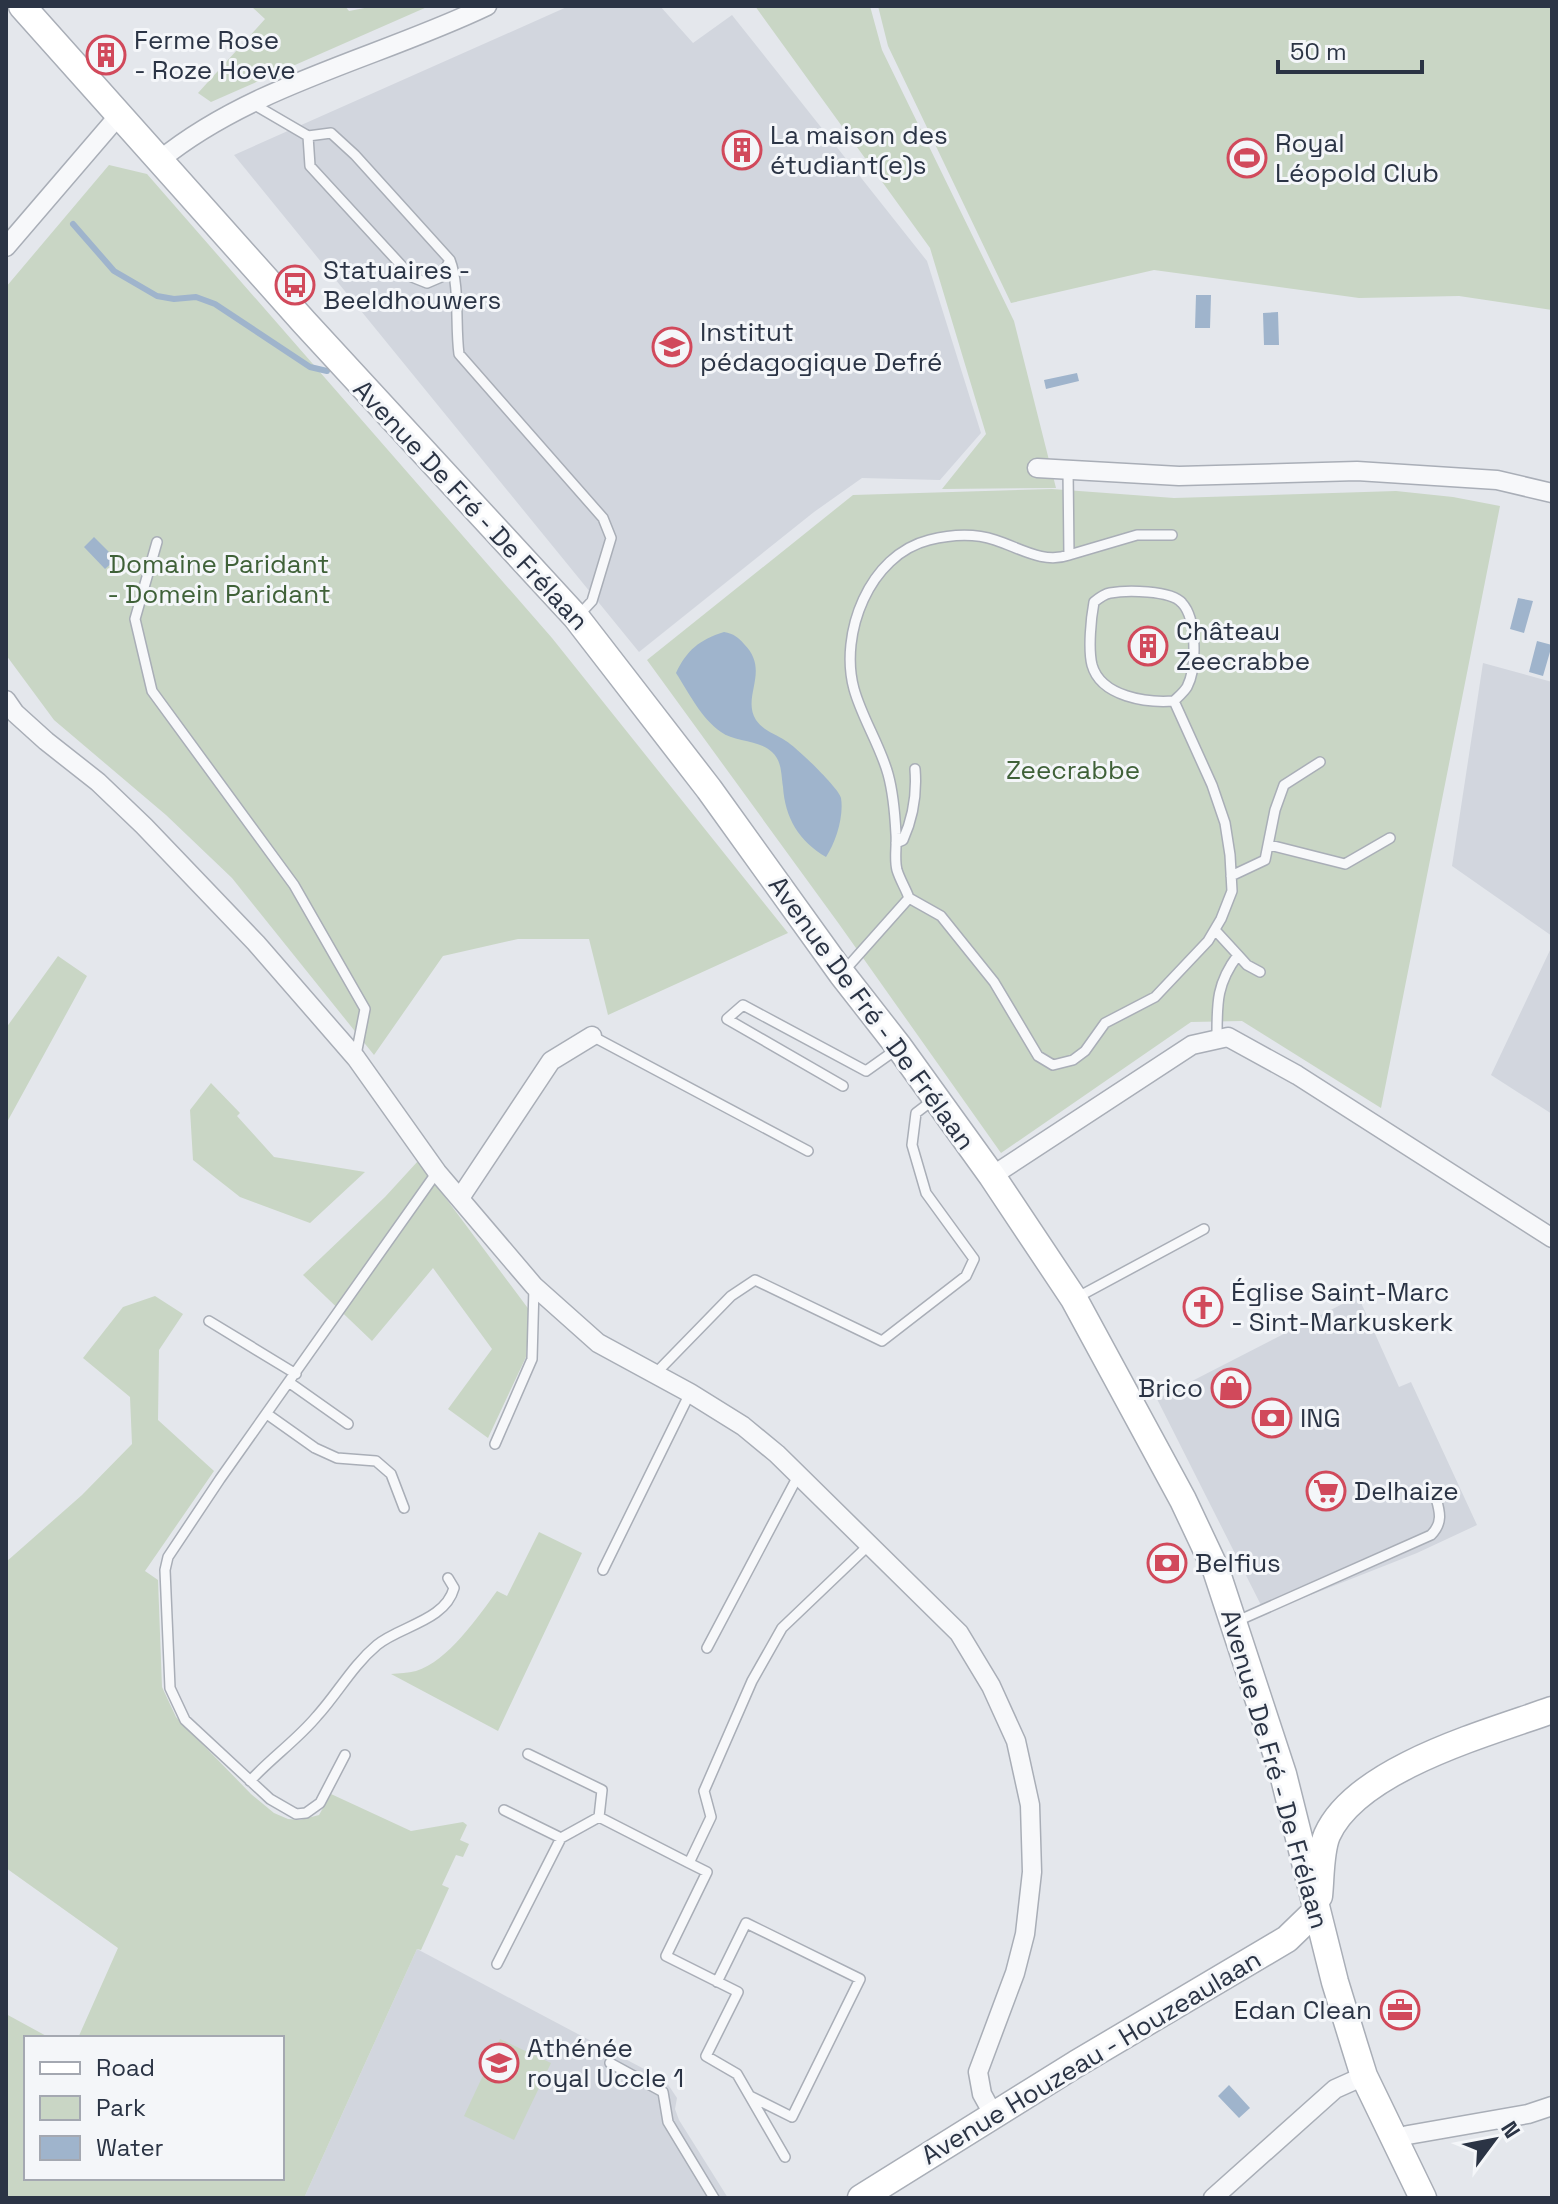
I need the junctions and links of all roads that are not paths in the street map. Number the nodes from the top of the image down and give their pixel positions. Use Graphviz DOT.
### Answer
graph roads {
  1 [pos="22,6"];
  2 [pos="487,6"];
  3 [pos="251,103"];
  4 [pos="120,114"];
  5 [pos="308,136"];
  6 [pos="160,160"];
  7 [pos="6,247"];
  8 [pos="450,260"];
  9 [pos="1037,468"];
  10 [pos="1068,470"];
  11 [pos="1552,493"];
  12 [pos="1172,535"];
  13 [pos="157,542"];
  14 [pos="1069,555"];
  15 [pos="576,617"];
  16 [pos="6,700"];
  17 [pos="1174,701"];
  18 [pos="1320,762"];
  19 [pos="915,769"];
  20 [pos="1390,838"];
  21 [pos="896,843"];
  22 [pos="1270,845"];
  23 [pos="1231,876"];
  24 [pos="909,898"];
  25 [pos="1215,930"];
  26 [pos="1238,955"];
  27 [pos="1260,972"];
  28 [pos="842,974"];
  29 [pos="592,1036"];
  30 [pos="1217,1039"];
  31 [pos="899,1047"];
  32 [pos="356,1058"];
  33 [pos="843,1086"];
  34 [pos="934,1098"];
  35 [pos="808,1151"];
  36 [pos="437,1172"];
  37 [pos="992,1176"];
  38 [pos="460,1198"];
  39 [pos="1204,1229"];
  40 [pos="1552,1238"];
  41 [pos="534,1286"];
  42 [pos="1074,1299"];
  43 [pos="209,1321"];
  44 [pos="655,1374"];
  45 [pos="293,1378"];
  46 [pos="690,1393"];
  47 [pos="267,1414"];
  48 [pos="348,1424"];
  49 [pos="495,1444"];
  50 [pos="798,1476"];
  51 [pos="1436,1498"];
  52 [pos="404,1508"];
  53 [pos="870,1544"];
  54 [pos="603,1570"];
  55 [pos="448,1578"];
  56 [pos="1235,1622"];
  57 [pos="707,1648"];
  58 [pos="1552,1710"];
  59 [pos="528,1754"];
  60 [pos="345,1755"];
  61 [pos="250,1781"];
  62 [pos="504,1810"];
  63 [pos="599,1817"];
  64 [pos="561,1838"];
  65 [pos="689,1863"];
  66 [pos="1317,1910"];
  67 [pos="497,1964"];
  68 [pos="717,1982"];
  69 [pos="610,2063"];
  70 [pos="1364,2076"];
  71 [pos="750,2096"];
  72 [pos="1552,2106"];
  73 [pos="993,2114"];
  74 [pos="1394,2140"];
  75 [pos="785,2157"];
  76 [pos="714,2198"];
  77 [pos="861,2198"];
  78 [pos="1213,2198"];
  79 [pos="1423,2198"];
  1 -- 4 [label="main road, Avenue De Fré - De Frélaan"];
  2 -- 3 [label="street"];
  3 -- 5 [label="lane"];
  3 -- 6 [label="street"];
  4 -- 6 [label="main road, Avenue De Fré - De Frélaan"];
  4 -- 7 [label="street"];
  5 -- 8 [label="lane"];
  5 -- 8 [label="lane"];
  6 -- 15 [label="main road, Avenue De Fré - De Frélaan"];
  8 -- 15 [label="lane"];
  9 -- 10 [label="street"];
  10 -- 11 [label="street"];
  10 -- 14 [label="lane"];
  12 -- 14 [label="lane"];
  13 -- 32 [label="lane"];
  14 -- 21 [label="lane"];
  15 -- 28 [label="main road, Avenue De Fré - De Frélaan"];
  16 -- 32 [label="street"];
  17 -- 17 [label="lane"];
  17 -- 23 [label="lane"];
  18 -- 22 [label="lane"];
  19 -- 21 [label="lane"];
  20 -- 22 [label="lane"];
  21 -- 24 [label="lane"];
  22 -- 23 [label="lane"];
  23 -- 25 [label="lane"];
  24 -- 25 [label="lane"];
  24 -- 28 [label="lane"];
  25 -- 26 [label="lane"];
  26 -- 27 [label="lane"];
  26 -- 30 [label="lane"];
  28 -- 31 [label="main road, Avenue De Fré - De Frélaan"];
  29 -- 35 [label="lane"];
  29 -- 38 [label="street"];
  30 -- 37 [label="street"];
  30 -- 40 [label="street"];
  31 -- 33 [label="lane"];
  31 -- 34 [label="main road, Avenue De Fré - De Frélaan"];
  32 -- 36 [label="street"];
  34 -- 37 [label="main road, Avenue De Fré - De Frélaan"];
  34 -- 44 [label="lane"];
  36 -- 38 [label="street"];
  36 -- 45 [label="lane"];
  37 -- 42 [label="main road, Avenue De Fré - De Frélaan"];
  38 -- 41 [label="street"];
  39 -- 42 [label="lane"];
  41 -- 44 [label="street"];
  41 -- 49 [label="lane"];
  42 -- 56 [label="main road, Avenue De Fré - De Frélaan"];
  43 -- 45 [label="lane"];
  44 -- 46 [label="street"];
  45 -- 47 [label="lane"];
  45 -- 48 [label="lane"];
  46 -- 50 [label="street"];
  46 -- 54 [label="lane"];
  47 -- 52 [label="lane"];
  47 -- 61 [label="lane"];
  50 -- 53 [label="street"];
  50 -- 57 [label="lane"];
  51 -- 56 [label="lane"];
  53 -- 65 [label="lane"];
  53 -- 73 [label="street"];
  55 -- 61 [label="lane"];
  56 -- 66 [label="main road, Avenue De Fré - De Frélaan"];
  58 -- 66 [label="main road"];
  59 -- 63 [label="lane"];
  60 -- 61 [label="lane"];
  62 -- 64 [label="lane"];
  63 -- 64 [label="lane"];
  63 -- 65 [label="lane"];
  64 -- 67 [label="lane"];
  65 -- 68 [label="lane"];
  66 -- 70 [label="main road, Avenue De Fré - De Frélaan"];
  66 -- 73 [label="main road, Avenue Houzeau - Houzeaulaan"];
  68 -- 71 [label="lane"];
  68 -- 71 [label="lane"];
  69 -- 76 [label="lane"];
  70 -- 74 [label="main road, Avenue De Fré - De Frélaan"];
  70 -- 78 [label="street"];
  71 -- 75 [label="lane"];
  72 -- 74 [label="street"];
  73 -- 77 [label="main road, Avenue Houzeau - Houzeaulaan"];
  74 -- 79 [label="main road, Avenue De Fré - De Frélaan"];
}
